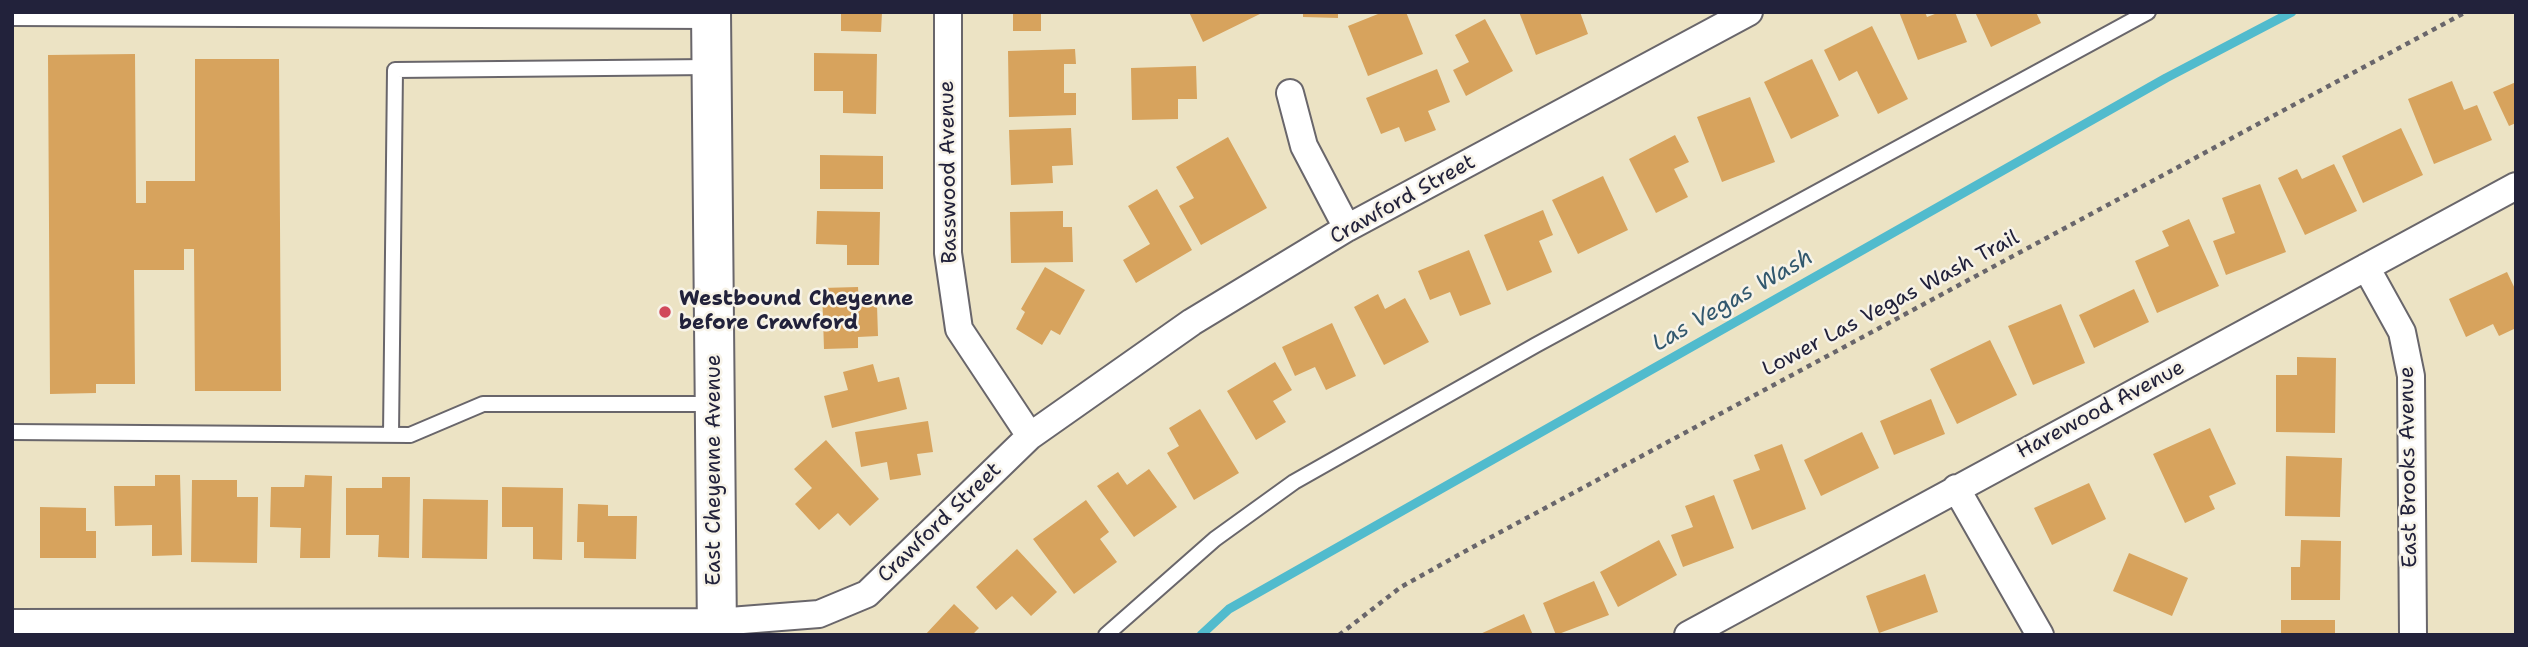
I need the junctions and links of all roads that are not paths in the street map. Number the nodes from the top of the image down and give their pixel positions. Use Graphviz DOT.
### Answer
graph roads {
  1 [pos="948,12"];
  2 [pos="1749,12"];
  3 [pos="2148,12"];
  4 [pos="711,17"];
  5 [pos="12,18"];
  6 [pos="712,66"];
  7 [pos="1290,93"];
  8 [pos="2516,186"];
  9 [pos="1347,229"];
  10 [pos="2366,267"];
  11 [pos="715,404"];
  12 [pos="12,432"];
  13 [pos="391,435"];
  14 [pos="1030,436"];
  15 [pos="1956,488"];
  16 [pos="12,623"];
  17 [pos="717,629"];
  18 [pos="1106,635"];
  19 [pos="1688,635"];
  20 [pos="2040,635"];
  21 [pos="2413,635"];
  1 -- 14 [label="street, Basswood Avenue"];
  2 -- 9 [label="street, Crawford Street"];
  3 -- 18 [label="lane"];
  4 -- 5 [label="lane"];
  4 -- 6 [label="main road, East Cheyenne Avenue"];
  6 -- 11 [label="main road, East Cheyenne Avenue"];
  6 -- 13 [label="lane"];
  7 -- 9 [label="street"];
  8 -- 10 [label="street, Harewood Avenue"];
  9 -- 14 [label="street, Crawford Street"];
  10 -- 15 [label="street, Harewood Avenue"];
  10 -- 21 [label="street, East Brooks Avenue"];
  11 -- 13 [label="lane"];
  11 -- 17 [label="main road, East Cheyenne Avenue"];
  12 -- 13 [label="lane"];
  14 -- 17 [label="street, Crawford Street"];
  15 -- 19 [label="street, Harewood Avenue"];
  15 -- 20 [label="street"];
  16 -- 17 [label="street, Crawford Street"];
}
